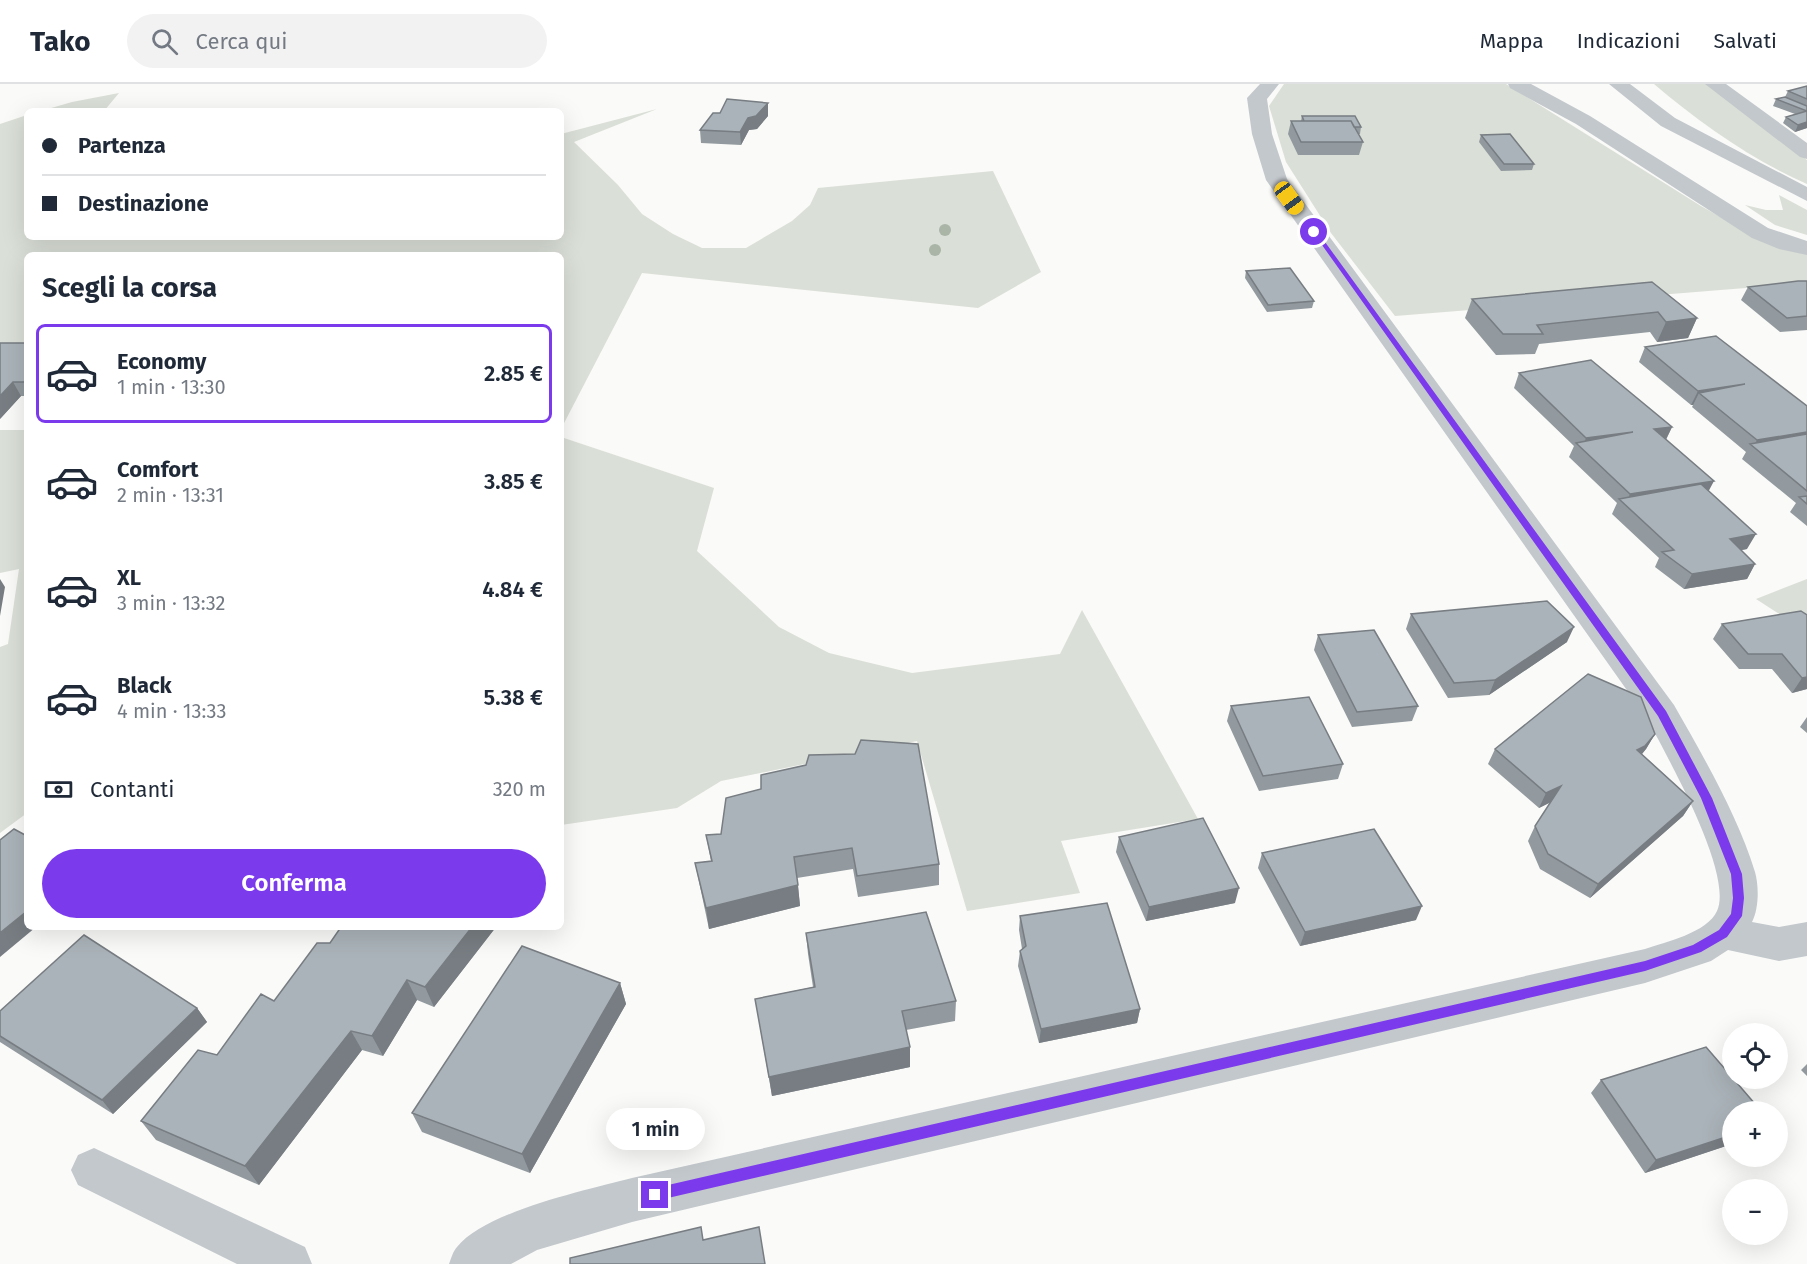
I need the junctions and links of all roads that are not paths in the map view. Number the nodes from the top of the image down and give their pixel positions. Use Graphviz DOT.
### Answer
graph roads {
  1 [pos="1270,84"];
  2 [pos="1517,84"];
  3 [pos="1618,84"];
  4 [pos="1714,84"];
  5 [pos="1807,153"];
  6 [pos="1807,195"];
  7 [pos="1807,248"];
  8 [pos="1723,933"];
  9 [pos="1807,939"];
  10 [pos="94,1170"];
  11 [pos="288,1264"];
  12 [pos="473,1264"];
  1 -- 8 [label="street"];
  2 -- 7 [label="street"];
  3 -- 6 [label="street"];
  4 -- 5 [label="street"];
  8 -- 9 [label="street"];
  8 -- 12 [label="street"];
  10 -- 11 [label="street"];
}
